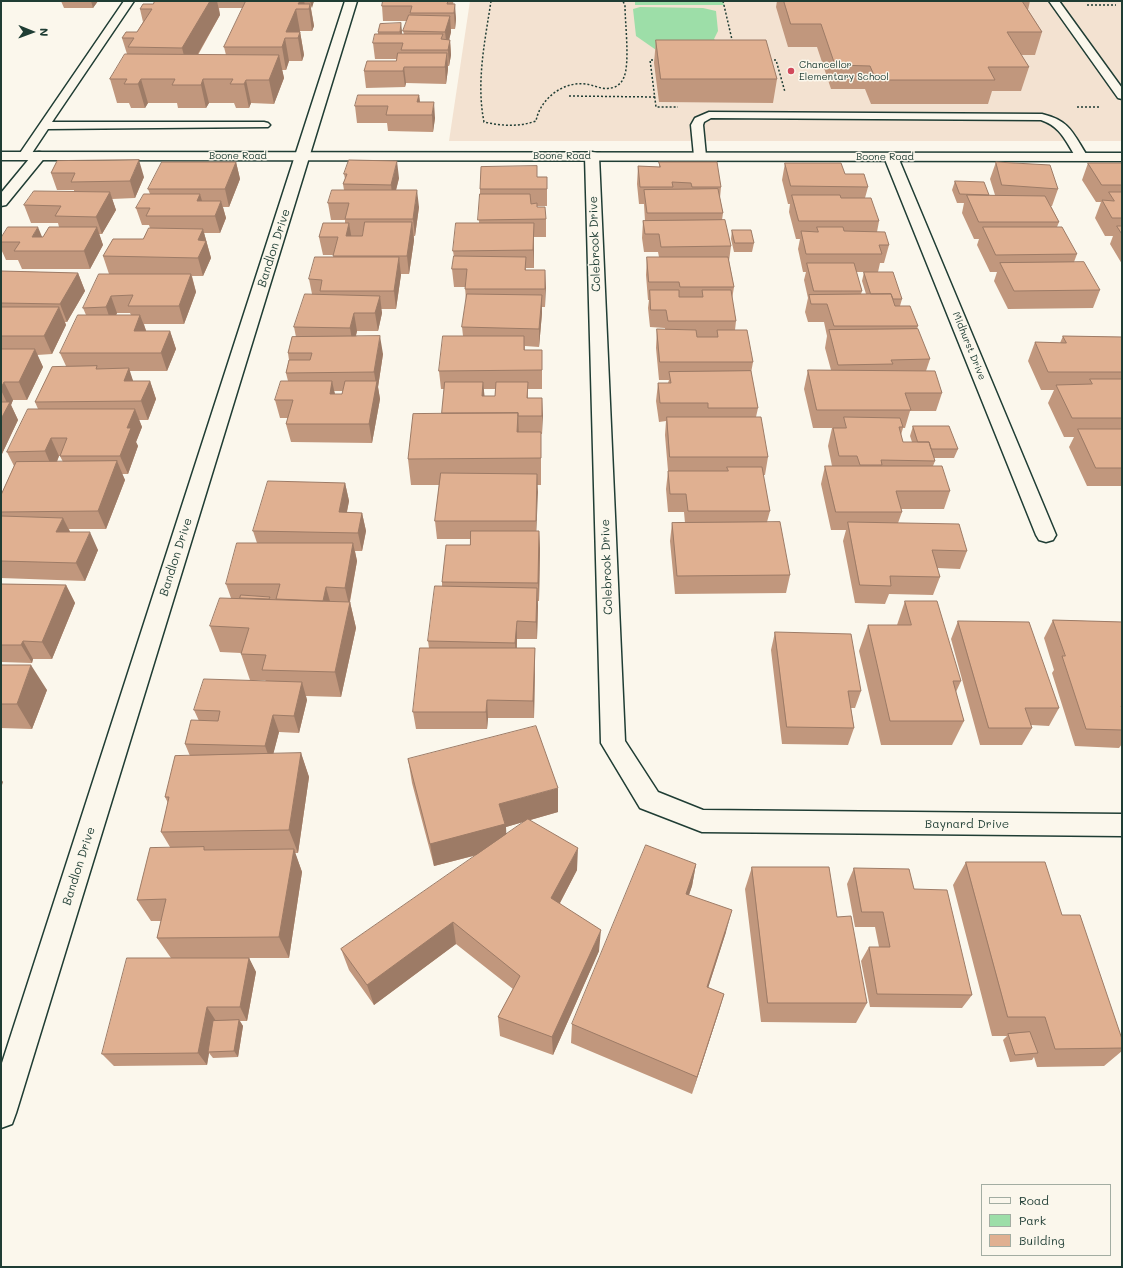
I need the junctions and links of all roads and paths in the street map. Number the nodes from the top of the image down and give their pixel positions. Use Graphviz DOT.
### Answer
graph roads {
  1 [pos="129,1"];
  2 [pos="351,1"];
  3 [pos="490,1"];
  4 [pos="623,1"];
  5 [pos="723,1"];
  6 [pos="1054,1"];
  7 [pos="733,45"];
  8 [pos="650,60"];
  9 [pos="658,60"];
  10 [pos="768,60"];
  11 [pos="785,94"];
  12 [pos="569,96"];
  13 [pos="655,96"];
  14 [pos="1122,96"];
  15 [pos="264,125"];
  16 [pos="44,126"];
  17 [pos="1,156"];
  18 [pos="24,156"];
  19 [pos="40,156"];
  20 [pos="303,156"];
  21 [pos="592,156"];
  22 [pos="700,156"];
  23 [pos="891,157"];
  24 [pos="1082,157"];
  25 [pos="1122,157"];
  26 [pos="1,202"];
  27 [pos="1046,535"];
  28 [pos="813,822"];
  29 [pos="1122,825"];
  30 [pos="1,1113"];
  1 -- 16 [label="lane"];
  2 -- 20 [label="street, Bandlon Drive"];
  3 -- 4 [label="path"];
  5 -- 7 [label="path"];
  6 -- 14 [label="lane"];
  8 -- 9 [label="path"];
  10 -- 11 [label="path"];
  12 -- 13 [label="path"];
  15 -- 16 [label="lane"];
  16 -- 18 [label="lane"];
  17 -- 18 [label="street, Boone Road"];
  18 -- 19 [label="street, Boone Road"];
  19 -- 20 [label="street, Boone Road"];
  19 -- 26 [label="street"];
  20 -- 21 [label="street, Boone Road"];
  20 -- 30 [label="street, Bandlon Drive"];
  21 -- 22 [label="street, Boone Road"];
  21 -- 28 [label="street, Colebrook Drive"];
  22 -- 23 [label="street, Boone Road"];
  22 -- 24 [label="lane"];
  23 -- 24 [label="street, Boone Road"];
  23 -- 27 [label="street, Midhurst Drive"];
  24 -- 25 [label="street, Boone Road"];
  28 -- 29 [label="street, Baynard Drive"];
}
